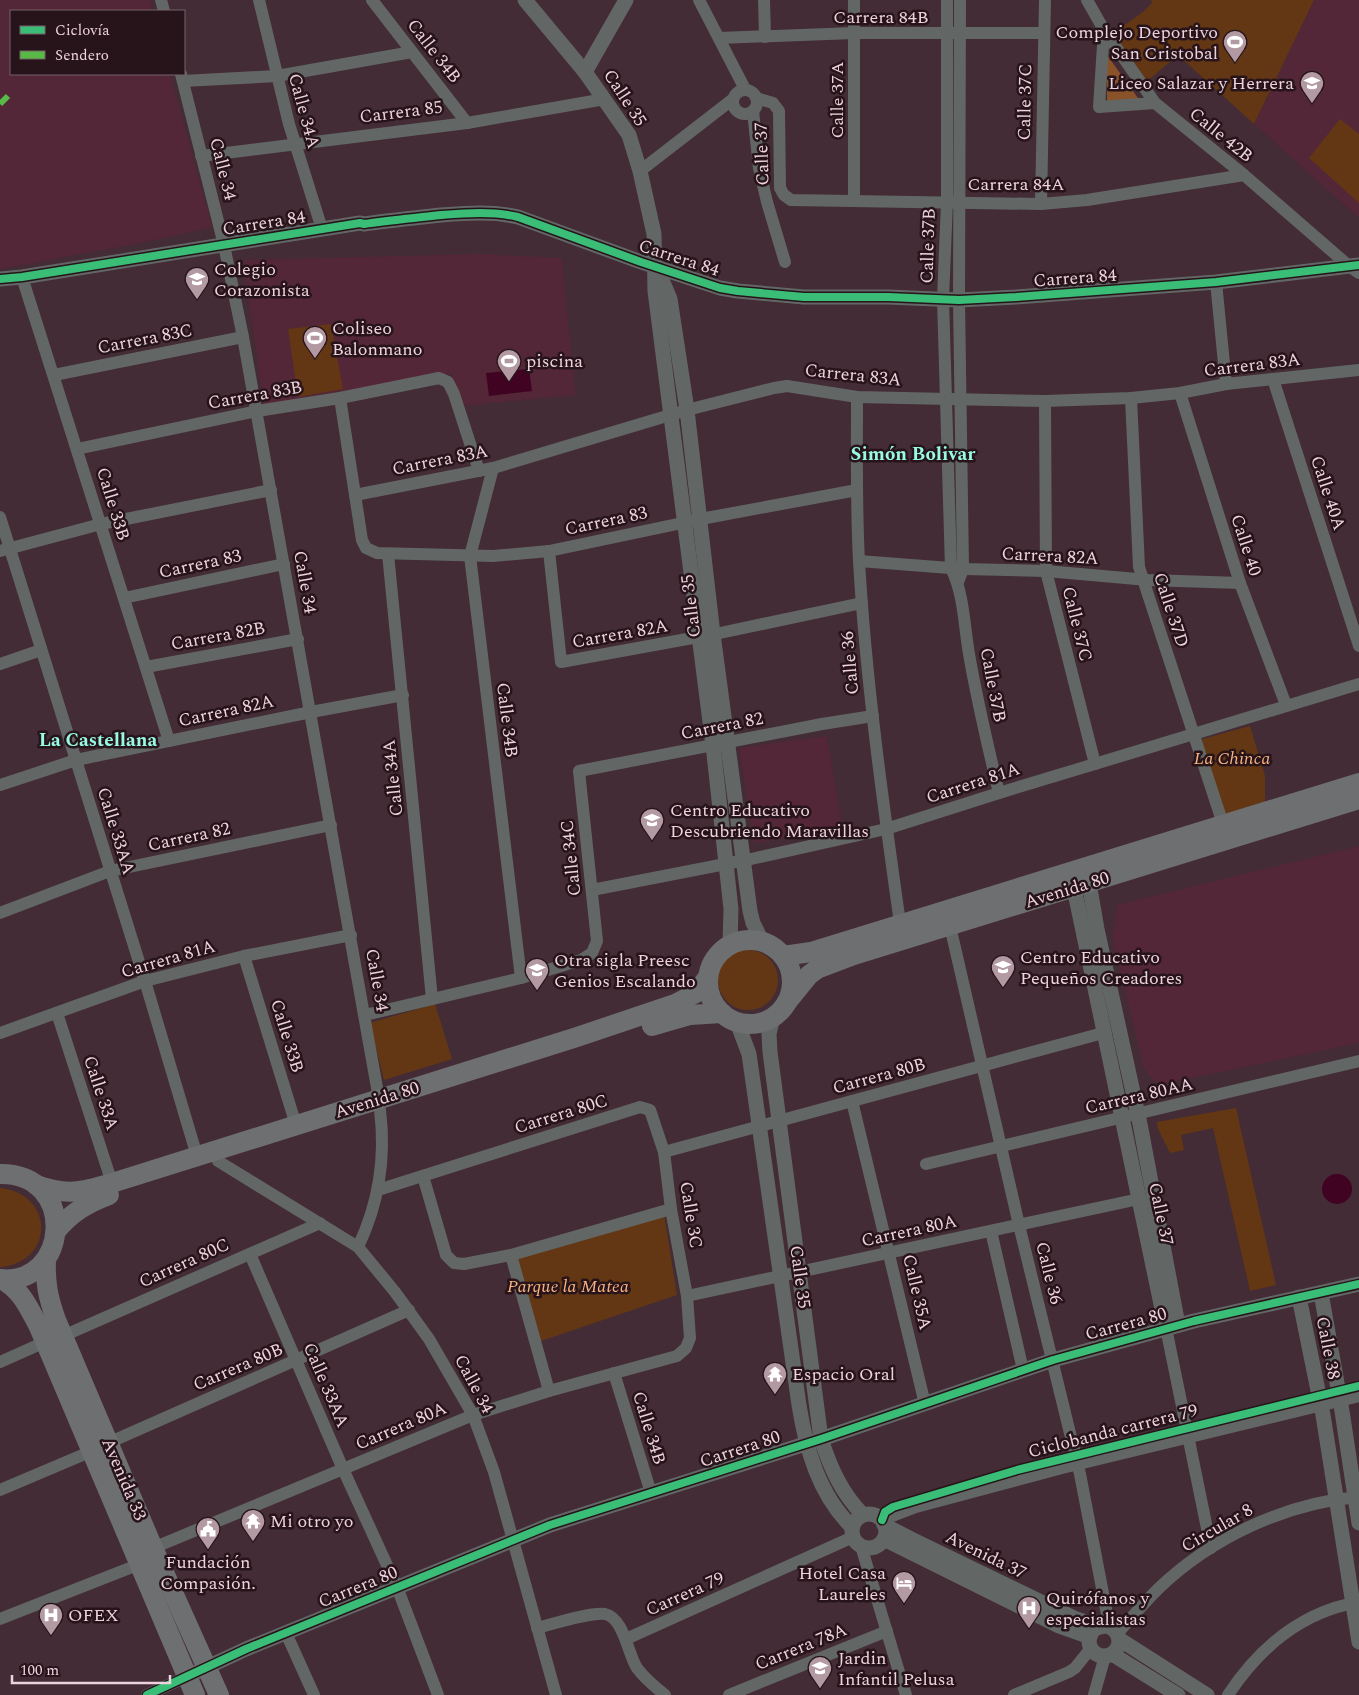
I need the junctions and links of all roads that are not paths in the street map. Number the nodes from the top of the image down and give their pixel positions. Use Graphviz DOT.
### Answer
graph roads {
  1 [pos="259,0"];
  2 [pos="372,0"];
  3 [pos="525,0"];
  4 [pos="626,0"];
  5 [pos="699,0"];
  6 [pos="764,0"];
  7 [pos="854,0"];
  8 [pos="947,0"];
  9 [pos="960,0"];
  10 [pos="1045,0"];
  11 [pos="1087,0"];
  12 [pos="1104,30"];
  13 [pos="854,34"];
  14 [pos="946,34"];
  15 [pos="960,34"];
  16 [pos="1044,34"];
  17 [pos="765,37"];
  18 [pos="719,38"];
  19 [pos="412,52"];
  20 [pos="585,72"];
  21 [pos="276,76"];
  22 [pos="182,77"];
  23 [pos="745,89"];
  24 [pos="605,99"];
  25 [pos="733,99"];
  26 [pos="1155,103"];
  27 [pos="755,104"];
  28 [pos="467,123"];
  29 [pos="294,143"];
  30 [pos="201,156"];
  31 [pos="640,171"];
  32 [pos="1244,176"];
  33 [pos="787,198"];
  34 [pos="854,200"];
  35 [pos="947,202"];
  36 [pos="960,202"];
  37 [pos="1041,204"];
  38 [pos="322,230"];
  39 [pos="224,245"];
  40 [pos="785,262"];
  41 [pos="656,267"];
  42 [pos="1355,268"];
  43 [pos="22,277"];
  44 [pos="0,279"];
  45 [pos="1216,282"];
  46 [pos="943,299"];
  47 [pos="959,300"];
  48 [pos="243,337"];
  49 [pos="1358,372"];
  50 [pos="54,376"];
  51 [pos="1273,379"];
  52 [pos="1226,384"];
  53 [pos="1180,393"];
  54 [pos="857,397"];
  55 [pos="340,398"];
  56 [pos="1131,398"];
  57 [pos="945,399"];
  58 [pos="961,400"];
  59 [pos="1045,400"];
  60 [pos="687,410"];
  61 [pos="257,411"];
  62 [pos="671,415"];
  63 [pos="77,449"];
  64 [pos="493,468"];
  65 [pos="479,471"];
  66 [pos="271,490"];
  67 [pos="857,490"];
  68 [pos="355,495"];
  69 [pos="0,517"];
  70 [pos="693,521"];
  71 [pos="101,524"];
  72 [pos="5,549"];
  73 [pos="549,551"];
  74 [pos="388,554"];
  75 [pos="470,556"];
  76 [pos="859,561"];
  77 [pos="284,564"];
  78 [pos="957,568"];
  79 [pos="1046,571"];
  80 [pos="1143,580"];
  81 [pos="1240,583"];
  82 [pos="124,598"];
  83 [pos="862,603"];
  84 [pos="706,636"];
  85 [pos="298,639"];
  86 [pos="1359,646"];
  87 [pos="41,650"];
  88 [pos="0,664"];
  89 [pos="146,667"];
  90 [pos="1359,684"];
  91 [pos="403,695"];
  92 [pos="1286,705"];
  93 [pos="310,712"];
  94 [pos="873,716"];
  95 [pos="1194,735"];
  96 [pos="169,741"];
  97 [pos="728,742"];
  98 [pos="713,745"];
  99 [pos="76,760"];
  100 [pos="1095,764"];
  101 [pos="579,771"];
  102 [pos="1359,783"];
  103 [pos="0,786"];
  104 [pos="999,793"];
  105 [pos="1359,799"];
  106 [pos="1223,824"];
  107 [pos="331,825"];
  108 [pos="886,829"];
  109 [pos="744,860"];
  110 [pos="725,863"];
  111 [pos="110,871"];
  112 [pos="1081,885"];
  113 [pos="592,890"];
  114 [pos="0,913"];
  115 [pos="900,923"];
  116 [pos="950,926"];
  117 [pos="351,935"];
  118 [pos="762,941"];
  119 [pos="730,944"];
  120 [pos="244,956"];
  121 [pos="783,956"];
  122 [pos="708,977"];
  123 [pos="521,978"];
  124 [pos="145,981"];
  125 [pos="432,999"];
  126 [pos="787,1002"];
  127 [pos="57,1013"];
  128 [pos="365,1015"];
  129 [pos="773,1017"];
  130 [pos="730,1018"];
  131 [pos="0,1034"];
  132 [pos="1103,1034"];
  133 [pos="1359,1061"];
  134 [pos="984,1066"];
  135 [pos="852,1102"];
  136 [pos="379,1105"];
  137 [pos="640,1107"];
  138 [pos="1130,1116"];
  139 [pos="779,1121"];
  140 [pos="296,1125"];
  141 [pos="760,1126"];
  142 [pos="1002,1147"];
  143 [pos="664,1152"];
  144 [pos="197,1156"];
  145 [pos="218,1161"];
  146 [pos="926,1164"];
  147 [pos="3,1172"];
  148 [pos="422,1176"];
  149 [pos="112,1183"];
  150 [pos="36,1185"];
  151 [pos="378,1190"];
  152 [pos="1139,1199"];
  153 [pos="671,1209"];
  154 [pos="320,1223"];
  155 [pos="1019,1225"];
  156 [pos="56,1231"];
  157 [pos="991,1231"];
  158 [pos="358,1247"];
  159 [pos="890,1253"];
  160 [pos="250,1254"];
  161 [pos="511,1256"];
  162 [pos="46,1258"];
  163 [pos="798,1272"];
  164 [pos="781,1276"];
  165 [pos="2,1279"];
  166 [pos="1359,1284"];
  167 [pos="1321,1293"];
  168 [pos="687,1296"];
  169 [pos="1299,1297"];
  170 [pos="409,1310"];
  171 [pos="1172,1327"];
  172 [pos="690,1338"];
  173 [pos="54,1339"];
  174 [pos="1053,1360"];
  175 [pos="296,1361"];
  176 [pos="0,1362"];
  177 [pos="1023,1370"];
  178 [pos="614,1373"];
  179 [pos="549,1391"];
  180 [pos="1359,1396"];
  181 [pos="1340,1400"];
  182 [pos="925,1404"];
  183 [pos="1320,1404"];
  184 [pos="473,1415"];
  185 [pos="1188,1437"];
  186 [pos="821,1439"];
  187 [pos="806,1444"];
  188 [pos="100,1446"];
  189 [pos="1077,1464"];
  190 [pos="343,1469"];
  191 [pos="0,1490"];
  192 [pos="651,1493"];
  193 [pos="1357,1498"];
  194 [pos="1337,1500"];
  195 [pos="1359,1523"];
  196 [pos="870,1534"];
  197 [pos="512,1540"];
  198 [pos="153,1548"];
  199 [pos="1211,1548"];
  200 [pos="140,1564"];
  201 [pos="397,1587"];
  202 [pos="1356,1603"];
  203 [pos="0,1619"];
  204 [pos="537,1628"];
  205 [pos="887,1631"];
  206 [pos="286,1633"];
  207 [pos="1105,1635"];
  208 [pos="626,1639"];
  209 [pos="1359,1642"];
  210 [pos="1108,1655"];
  211 [pos="208,1667"];
  212 [pos="188,1676"];
  213 [pos="147,1695"];
  214 [pos="196,1695"];
  215 [pos="219,1695"];
  216 [pos="314,1695"];
  217 [pos="438,1695"];
  218 [pos="556,1695"];
  219 [pos="665,1695"];
  220 [pos="729,1695"];
  221 [pos="906,1695"];
  222 [pos="1014,1695"];
  223 [pos="1094,1695"];
  224 [pos="1178,1695"];
  225 [pos="1207,1695"];
  226 [pos="1228,1695"];
  1 -- 21 [label="street, Calle 34A"];
  2 -- 19 [label="street, Calle 34B"];
  3 -- 20 [label="street, Calle 35"];
  4 -- 20 [label="street"];
  5 -- 18 [label="street"];
  6 -- 17 [label="street"];
  7 -- 13 [label="street, Calle 37A"];
  8 -- 14 [label="street, Calle 37B"];
  9 -- 15 [label="street, Calle 37B"];
  10 -- 16 [label="street, Calle 37C"];
  11 -- 12 [label="street, Calle 42B"];
  12 -- 26 [label="street, Calle 42B"];
  12 -- 26 [label="street"];
  13 -- 14 [label="street, Carrera 84B"];
  13 -- 17 [label="street, Carrera 84B"];
  13 -- 34 [label="street, Calle 37A"];
  14 -- 15 [label="street, Carrera 84B"];
  14 -- 35 [label="street, Calle 37B"];
  15 -- 16 [label="street, Carrera 84B"];
  15 -- 36 [label="street, Calle 37B"];
  16 -- 37 [label="street, Calle 37C"];
  17 -- 18 [label="street, Carrera 84B"];
  18 -- 23 [label="street"];
  19 -- 21 [label="street"];
  19 -- 28 [label="street, Calle 34B"];
  20 -- 24 [label="street, Calle 35"];
  21 -- 22 [label="street"];
  21 -- 29 [label="street, Calle 34A"];
  22 -- 30 [label="street, Calle 34"];
  23 -- 25 [label="street"];
  23 -- 27 [label="street"];
  24 -- 28 [label="street, Carrera 85"];
  24 -- 31 [label="street, Calle 35"];
  25 -- 27 [label="street"];
  25 -- 31 [label="street"];
  26 -- 32 [label="street, Calle 42B"];
  27 -- 33 [label="street, Calle 37"];
  27 -- 40 [label="street"];
  28 -- 29 [label="street, Carrera 85"];
  29 -- 30 [label="street, Carrera 85"];
  29 -- 38 [label="street, Calle 34A"];
  30 -- 39 [label="street, Calle 34"];
  31 -- 41 [label="street, Calle 35"];
  32 -- 37 [label="street, Carrera 84A"];
  32 -- 42 [label="street, Calle 42B"];
  33 -- 34 [label="street, Carrera 84A"];
  34 -- 35 [label="street, Carrera 84A"];
  35 -- 36 [label="street, Carrera 84A"];
  35 -- 46 [label="street, Calle 37B"];
  36 -- 37 [label="street, Carrera 84A"];
  36 -- 47 [label="street, Calle 37B"];
  38 -- 39 [label="street, Carrera 84"];
  38 -- 41 [label="street, Carrera 84"];
  39 -- 43 [label="street, Carrera 84"];
  39 -- 48 [label="street, Calle 34"];
  41 -- 46 [label="street, Carrera 84"];
  41 -- 60 [label="street, Calle 35"];
  41 -- 62 [label="street, Calle 35"];
  42 -- 45 [label="street, Carrera 84"];
  43 -- 44 [label="street, Carrera 84"];
  43 -- 50 [label="street, Calle 33B"];
  45 -- 47 [label="street, Carrera 84"];
  45 -- 52 [label="street"];
  46 -- 47 [label="street, Carrera 84"];
  46 -- 57 [label="street, Calle 37B"];
  47 -- 58 [label="street, Calle 37B"];
  48 -- 50 [label="street, Carrera 83C"];
  48 -- 61 [label="street, Calle 34"];
  49 -- 51 [label="street, Carrera 83A"];
  50 -- 63 [label="street, Calle 33B"];
  51 -- 52 [label="street, Carrera 83A"];
  51 -- 86 [label="street, Calle 40A"];
  52 -- 53 [label="street, Carrera 83A"];
  53 -- 56 [label="street, Carrera 83A"];
  53 -- 81 [label="street, Calle 40"];
  54 -- 57 [label="street, Carrera 83A"];
  54 -- 60 [label="street, Carrera 83A"];
  54 -- 67 [label="street, Calle 36"];
  55 -- 61 [label="street, Carrera 83B"];
  55 -- 65 [label="street, Carrera 83B"];
  55 -- 68 [label="street"];
  56 -- 59 [label="street, Carrera 83A"];
  56 -- 80 [label="street, Calle 37D"];
  57 -- 58 [label="street, Carrera 83A"];
  57 -- 78 [label="street, Calle 37B"];
  58 -- 59 [label="street, Carrera 83A"];
  58 -- 78 [label="street, Calle 37B"];
  59 -- 79 [label="street, Calle 37C"];
  60 -- 62 [label="street, Carrera 83A"];
  60 -- 70 [label="street, Calle 35"];
  61 -- 63 [label="street, Carrera 83B"];
  61 -- 66 [label="street, Calle 34"];
  62 -- 64 [label="street, Carrera 83A"];
  62 -- 70 [label="street, Calle 35"];
  63 -- 71 [label="street, Calle 33B"];
  64 -- 65 [label="street, Carrera 83A"];
  64 -- 75 [label="street, Calle 34B"];
  65 -- 68 [label="street, Carrera 83A"];
  66 -- 71 [label="street"];
  66 -- 77 [label="street, Calle 34"];
  67 -- 70 [label="street, Carrera 83"];
  67 -- 76 [label="street, Calle 36"];
  68 -- 74 [label="street, Carrera 83"];
  69 -- 72 [label="street, Calle 33AA"];
  70 -- 73 [label="street, Carrera 83"];
  70 -- 84 [label="street, Calle 35"];
  71 -- 72 [label="street"];
  71 -- 82 [label="street, Calle 33B"];
  72 -- 87 [label="street, Calle 33AA"];
  73 -- 75 [label="street, Carrera 83"];
  73 -- 84 [label="street, Carrera 82A"];
  74 -- 75 [label="street, Carrera 83"];
  74 -- 91 [label="street, Calle 34A"];
  75 -- 123 [label="street, Calle 34B"];
  76 -- 78 [label="street, Carrera 82A"];
  76 -- 83 [label="street, Calle 36"];
  77 -- 82 [label="street, Carrera 83"];
  77 -- 85 [label="street, Calle 34"];
  78 -- 79 [label="street, Carrera 82A"];
  78 -- 104 [label="street, Calle 37B"];
  79 -- 80 [label="street, Carrera 82A"];
  79 -- 100 [label="street, Calle 37C"];
  80 -- 81 [label="street, Carrera 82A"];
  80 -- 95 [label="street, Calle 37D"];
  81 -- 92 [label="street, Calle 40"];
  82 -- 89 [label="street, Calle 33B"];
  83 -- 84 [label="street, Carrera 82A"];
  83 -- 94 [label="street, Calle 36"];
  84 -- 97 [label="street, Calle 35"];
  84 -- 98 [label="street, Calle 35"];
  85 -- 89 [label="street, Carrera 82B"];
  85 -- 93 [label="street, Calle 34"];
  87 -- 88 [label="street"];
  87 -- 99 [label="street, Calle 33AA"];
  89 -- 96 [label="street, Calle 33B"];
  90 -- 92 [label="street, Carrera 81A"];
  91 -- 93 [label="street, Carrera 82A"];
  91 -- 125 [label="street, Calle 34A"];
  92 -- 95 [label="street, Carrera 81A"];
  93 -- 96 [label="street, Carrera 82A"];
  93 -- 107 [label="street, Calle 34"];
  94 -- 97 [label="street, Carrera 82"];
  94 -- 108 [label="street, Calle 36"];
  95 -- 100 [label="street, Carrera 81A"];
  95 -- 106 [label="street, Calle 37D"];
  96 -- 99 [label="street, Carrera 82A"];
  97 -- 98 [label="street, Carrera 82"];
  97 -- 109 [label="street, Calle 35"];
  98 -- 101 [label="street, Carrera 82"];
  98 -- 110 [label="street, Calle 35"];
  99 -- 103 [label="street, Carrera 82A"];
  99 -- 111 [label="street, Calle 33AA"];
  100 -- 104 [label="street, Carrera 81A"];
  101 -- 113 [label="street, Calle 34C"];
  102 -- 106 [label="main road, Avenida 80"];
  104 -- 108 [label="street, Carrera 81A"];
  105 -- 112 [label="main road, Avenida 80"];
  106 -- 115 [label="main road, Avenida 80"];
  107 -- 111 [label="street, Carrera 82"];
  107 -- 117 [label="street, Calle 34"];
  108 -- 109 [label="street, Carrera 81A"];
  108 -- 115 [label="street, Calle 36"];
  109 -- 110 [label="street, Carrera 81A"];
  109 -- 118 [label="street, Calle 35"];
  110 -- 113 [label="street, Carrera 81A"];
  110 -- 119 [label="street, Calle 35"];
  111 -- 114 [label="street, Carrera 82"];
  111 -- 124 [label="street, Calle 33AA"];
  112 -- 116 [label="main road, Avenida 80"];
  112 -- 132 [label="street, Calle 37"];
  112 -- 138 [label="street, Calle 37"];
  113 -- 123 [label="street, Calle 34C"];
  115 -- 121 [label="main road, Avenida 80"];
  116 -- 126 [label="main road, Avenida 80"];
  116 -- 134 [label="street, Calle 36"];
  117 -- 120 [label="street, Carrera 81A"];
  117 -- 128 [label="street, Calle 34"];
  118 -- 119 [label="main road"];
  118 -- 121 [label="main road"];
  119 -- 122 [label="main road"];
  120 -- 124 [label="street, Carrera 81A"];
  120 -- 140 [label="street, Calle 33B"];
  121 -- 126 [label="main road"];
  122 -- 130 [label="main road"];
  122 -- 136 [label="main road, Avenida 80"];
  123 -- 125 [label="street"];
  124 -- 127 [label="street, Carrera 81A"];
  124 -- 144 [label="street, Calle 33AA"];
  125 -- 128 [label="street"];
  126 -- 129 [label="main road"];
  127 -- 131 [label="street, Carrera 81A"];
  127 -- 149 [label="street, Calle 33A"];
  128 -- 136 [label="street, Calle 34"];
  129 -- 130 [label="main road"];
  129 -- 139 [label="street, Calle 35"];
  130 -- 136 [label="main road, Avenida 80"];
  130 -- 141 [label="street, Calle 35"];
  132 -- 134 [label="street, Carrera 80B"];
  132 -- 138 [label="street, Calle 37"];
  133 -- 138 [label="street, Carrera 80AA"];
  134 -- 135 [label="street, Carrera 80B"];
  134 -- 142 [label="street, Calle 36"];
  135 -- 139 [label="street, Carrera 80B"];
  135 -- 159 [label="street, Calle 35A"];
  136 -- 140 [label="main road, Avenida 80"];
  136 -- 145 [label="main road, Avenida 80"];
  136 -- 151 [label="street, Calle 34"];
  137 -- 143 [label="street, Calle 3C"];
  137 -- 148 [label="street, Carrera 80C"];
  138 -- 142 [label="street, Carrera 80AA"];
  138 -- 152 [label="street, Calle 37"];
  138 -- 171 [label="street, Calle 37"];
  139 -- 141 [label="street, Carrera 80B"];
  139 -- 163 [label="street, Calle 35"];
  140 -- 144 [label="main road, Avenida 80"];
  141 -- 143 [label="street, Carrera 80B"];
  141 -- 164 [label="street, Calle 35"];
  142 -- 146 [label="street, Carrera 80AA"];
  142 -- 155 [label="street, Calle 36"];
  143 -- 153 [label="street, Calle 3C"];
  144 -- 149 [label="main road, Avenida 80"];
  145 -- 154 [label="street"];
  145 -- 156 [label="main road, Avenida 80"];
  147 -- 150 [label="main road, Avenida 80"];
  148 -- 151 [label="street, Carrera 80C"];
  148 -- 161 [label="street"];
  149 -- 150 [label="main road, Avenida 80"];
  150 -- 156 [label="main road"];
  151 -- 158 [label="street, Calle 34"];
  152 -- 155 [label="street, Carrera 80A"];
  152 -- 171 [label="street, Calle 37"];
  153 -- 161 [label="street"];
  153 -- 168 [label="street, Calle 3C"];
  154 -- 158 [label="street"];
  154 -- 160 [label="street, Carrera 80C"];
  155 -- 157 [label="street, Carrera 80A"];
  155 -- 174 [label="street, Calle 36"];
  156 -- 162 [label="main road"];
  157 -- 159 [label="street, Carrera 80A"];
  157 -- 177 [label="street"];
  158 -- 170 [label="street, Calle 34"];
  159 -- 163 [label="street, Carrera 80A"];
  159 -- 182 [label="street, Calle 35A"];
  160 -- 173 [label="street, Carrera 80C"];
  160 -- 175 [label="street, Calle 33AA"];
  161 -- 179 [label="street"];
  162 -- 165 [label="main road"];
  162 -- 173 [label="main road, Avenida 33"];
  163 -- 164 [label="street, Carrera 80A"];
  163 -- 186 [label="street, Calle 35"];
  164 -- 168 [label="street, Carrera 80A"];
  164 -- 187 [label="street, Calle 35"];
  165 -- 173 [label="main road, Avenida 33"];
  166 -- 167 [label="street, Carrera 80"];
  167 -- 169 [label="street, Carrera 80"];
  167 -- 181 [label="street, Calle 38"];
  168 -- 172 [label="street, Calle 3C"];
  169 -- 171 [label="street, Carrera 80"];
  169 -- 183 [label="street, Calle 38"];
  170 -- 175 [label="street, Carrera 80B"];
  170 -- 184 [label="street, Calle 34"];
  171 -- 174 [label="street, Carrera 80"];
  171 -- 185 [label="street, Calle 37"];
  172 -- 178 [label="street, Carrera 80A"];
  173 -- 176 [label="street, Carrera 80C"];
  173 -- 188 [label="main road, Avenida 33"];
  174 -- 177 [label="street, Carrera 80"];
  174 -- 189 [label="street, Calle 36"];
  175 -- 188 [label="street, Carrera 80B"];
  175 -- 190 [label="street, Calle 33AA"];
  177 -- 182 [label="street, Carrera 80"];
  178 -- 179 [label="street, Carrera 80A"];
  178 -- 192 [label="street, Calle 34B"];
  179 -- 184 [label="street, Carrera 80A"];
  180 -- 181 [label="street, Carrera 79"];
  181 -- 183 [label="street, Carrera 79"];
  181 -- 193 [label="street, Calle 38"];
  182 -- 186 [label="street, Carrera 80"];
  183 -- 185 [label="street, Carrera 79"];
  183 -- 194 [label="street, Calle 38"];
  184 -- 190 [label="street, Carrera 80A"];
  184 -- 197 [label="street, Calle 34"];
  185 -- 189 [label="street, Carrera 79"];
  185 -- 199 [label="street, Calle 37"];
  186 -- 187 [label="street, Carrera 80"];
  186 -- 196 [label="street, Calle 35"];
  187 -- 192 [label="street, Carrera 80"];
  187 -- 196 [label="street, Calle 35"];
  188 -- 191 [label="street, Carrera 80B"];
  188 -- 198 [label="main road, Avenida 33"];
  188 -- 200 [label="main road, Avenida 33"];
  189 -- 196 [label="street, Carrera 79"];
  189 -- 207 [label="street, Calle 36"];
  190 -- 198 [label="street, Carrera 80A"];
  190 -- 201 [label="street, Calle 33AA"];
  192 -- 197 [label="street, Carrera 80"];
  193 -- 194 [label="street, Circular 8"];
  193 -- 195 [label="street, Calle 38"];
  194 -- 199 [label="street, Circular 8"];
  194 -- 202 [label="street, Calle 38"];
  196 -- 205 [label="street, Calle 35"];
  196 -- 207 [label="street, Avenida 37"];
  196 -- 208 [label="street, Carrera 79"];
  197 -- 201 [label="street, Carrera 80"];
  197 -- 204 [label="street, Calle 34"];
  198 -- 211 [label="main road, Avenida 33"];
  199 -- 207 [label="street, Circular 8"];
  200 -- 203 [label="street"];
  200 -- 212 [label="main road, Avenida 33"];
  201 -- 206 [label="street, Carrera 80"];
  201 -- 217 [label="street, Calle 33AA"];
  202 -- 209 [label="street, Calle 38"];
  202 -- 226 [label="street"];
  204 -- 208 [label="street"];
  204 -- 218 [label="street, Calle 34"];
  205 -- 220 [label="street, Carrera 78A"];
  205 -- 221 [label="street, Calle 35"];
  206 -- 211 [label="street, Carrera 80"];
  206 -- 216 [label="street"];
  207 -- 210 [label="street"];
  207 -- 210 [label="street"];
  207 -- 222 [label="street, Circular 8"];
  207 -- 225 [label="street, Avenida 37"];
  208 -- 219 [label="street"];
  210 -- 223 [label="street"];
  210 -- 224 [label="street"];
  211 -- 212 [label="street, Carrera 80"];
  211 -- 215 [label="main road, Avenida 33"];
  212 -- 213 [label="street, Carrera 80"];
  212 -- 214 [label="main road, Avenida 33"];
}
